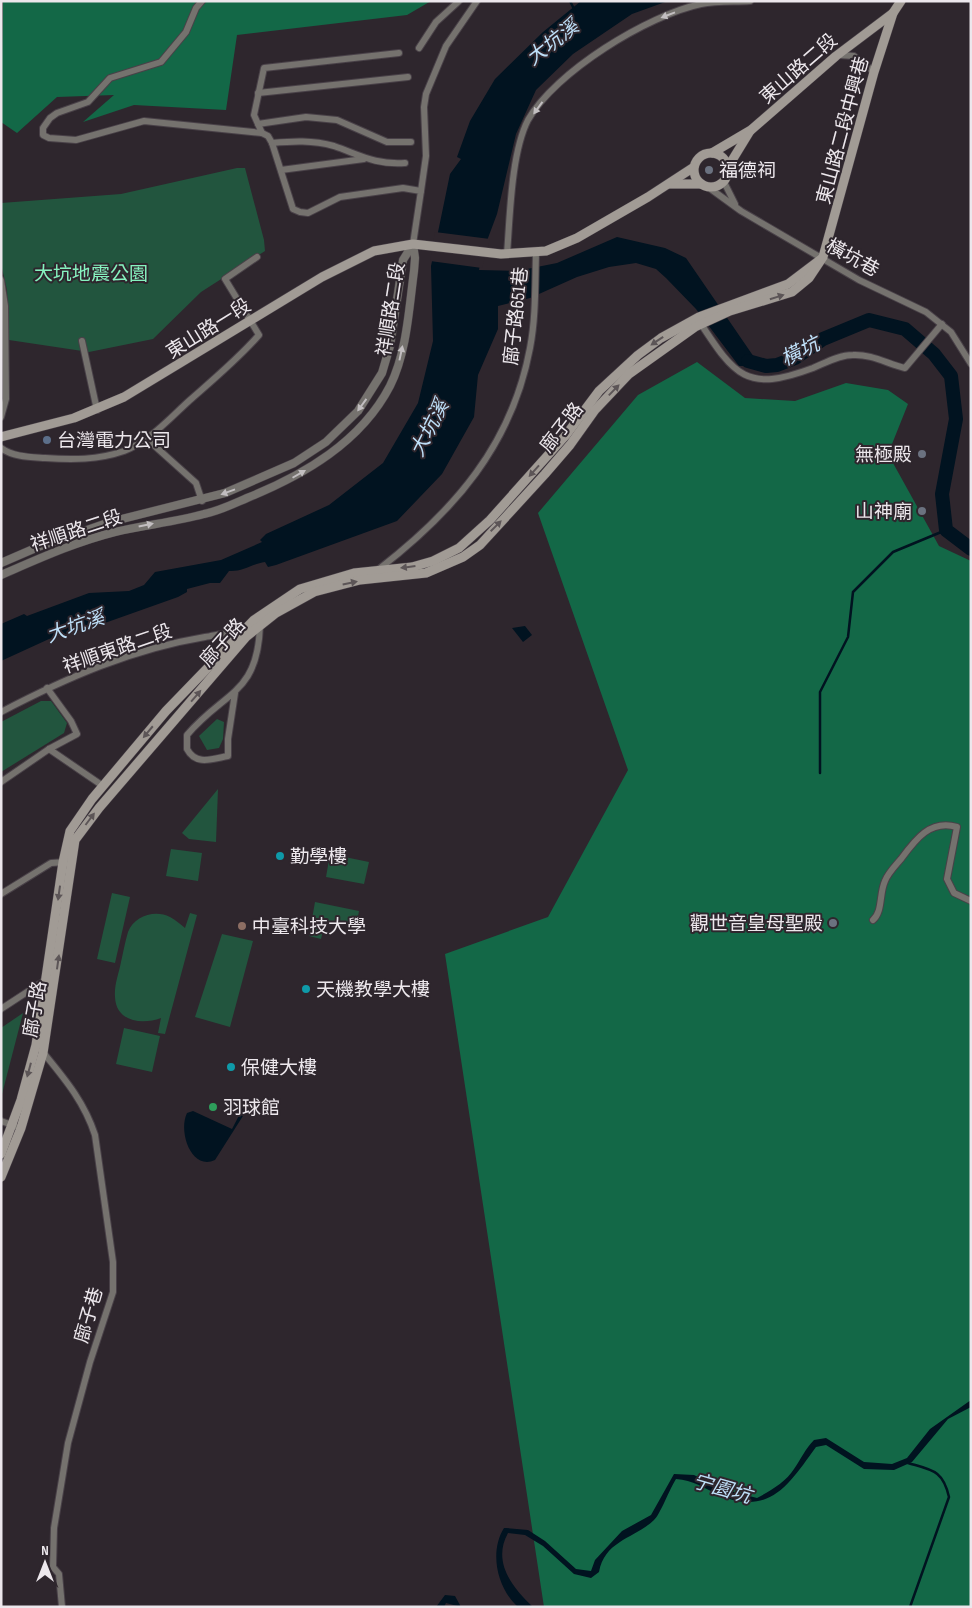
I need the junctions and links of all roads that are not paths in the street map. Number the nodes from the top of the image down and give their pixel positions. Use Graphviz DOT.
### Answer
graph roads {
  1 [pos="202,1"];
  2 [pos="459,1"];
  3 [pos="477,1"];
  4 [pos="750,1"];
  5 [pos="901,1"];
  6 [pos="893,12"];
  7 [pos="419,48"];
  8 [pos="399,52"];
  9 [pos="836,56"];
  10 [pos="874,72"];
  11 [pos="408,77"];
  12 [pos="258,93"];
  13 [pos="258,124"];
  14 [pos="751,130"];
  15 [pos="262,133"];
  16 [pos="411,142"];
  17 [pos="272,143"];
  18 [pos="712,153"];
  19 [pos="364,159"];
  20 [pos="405,163"];
  21 [pos="694,167"];
  22 [pos="728,167"];
  23 [pos="281,170"];
  24 [pos="724,182"];
  25 [pos="670,184"];
  26 [pos="704,186"];
  27 [pos="421,191"];
  28 [pos="741,211"];
  29 [pos="413,244"];
  30 [pos="507,254"];
  31 [pos="257,257"];
  32 [pos="823,257"];
  33 [pos="536,258"];
  34 [pos="1,280"];
  35 [pos="251,320"];
  36 [pos="700,321"];
  37 [pos="942,324"];
  38 [pos="82,341"];
  39 [pos="971,364"];
  40 [pos="98,410"];
  41 [pos="1,417"];
  42 [pos="1,437"];
  43 [pos="147,439"];
  44 [pos="1,448"];
  45 [pos="202,501"];
  46 [pos="1,563"];
  47 [pos="379,569"];
  48 [pos="1,575"];
  49 [pos="257,623"];
  50 [pos="244,634"];
  51 [pos="47,688"];
  52 [pos="235,693"];
  53 [pos="1,712"];
  54 [pos="49,750"];
  55 [pos="1,782"];
  56 [pos="103,786"];
  57 [pos="68,863"];
  58 [pos="1,894"];
  59 [pos="971,901"];
  60 [pos="873,920"];
  61 [pos="47,978"];
  62 [pos="1,1009"];
  63 [pos="36,1044"];
  64 [pos="43,1052"];
  65 [pos="1,1121"];
  66 [pos="17,1126"];
  67 [pos="1,1154"];
  68 [pos="1,1177"];
  69 [pos="62,1607"];
  1 -- 15 [label="street"];
  2 -- 7 [label="street"];
  3 -- 27 [label="street"];
  4 -- 30 [label="street, one-way"];
  5 -- 6 [label="main road, 東山路二段"];
  6 -- 9 [label="main road, 東山路二段"];
  6 -- 10 [label="main road, 東山路二段中興巷"];
  8 -- 12 [label="street"];
  9 -- 10 [label="street"];
  9 -- 14 [label="main road, 東山路二段"];
  10 -- 32 [label="main road, 東山路二段中興巷"];
  11 -- 12 [label="street"];
  12 -- 13 [label="street"];
  13 -- 15 [label="street"];
  13 -- 16 [label="street"];
  14 -- 18 [label="main road, 東山路二段"];
  14 -- 22 [label="main road"];
  15 -- 17 [label="street"];
  17 -- 19 [label="street"];
  17 -- 23 [label="street"];
  18 -- 21 [label="main road"];
  18 -- 22 [label="main road"];
  19 -- 20 [label="street"];
  19 -- 23 [label="street"];
  21 -- 25 [label="main road"];
  21 -- 26 [label="main road"];
  22 -- 24 [label="main road"];
  23 -- 27 [label="street"];
  24 -- 26 [label="main road"];
  24 -- 28 [label="street"];
  25 -- 26 [label="main road"];
  25 -- 33 [label="main road"];
  26 -- 28 [label="street, 橫坑巷"];
  27 -- 29 [label="street"];
  28 -- 32 [label="street, 橫坑巷"];
  29 -- 30 [label="main road, 東山路一段"];
  29 -- 35 [label="main road, 東山路一段"];
  29 -- 45 [label="street, 祥順路二段, one-way"];
  48 -- 29 [label="street, 祥順路二段, one-way"];
  30 -- 33 [label="main road"];
  31 -- 35 [label="street"];
  32 -- 36 [label="main road"];
  32 -- 37 [label="street, 橫坑巷"];
  33 -- 47 [label="street, 廍子路651巷"];
  34 -- 41 [label="street"];
  35 -- 40 [label="main road, 東山路一段"];
  35 -- 43 [label="street"];
  36 -- 37 [label="street"];
  36 -- 47 [label="main road, 廍子路, one-way"];
  49 -- 36 [label="main road, 廍子路, one-way"];
  37 -- 39 [label="street, 橫坑巷"];
  38 -- 40 [label="street"];
  40 -- 42 [label="main road, 東山路一段"];
  43 -- 44 [label="street"];
  43 -- 45 [label="street"];
  45 -- 46 [label="street, 祥順路二段"];
  47 -- 49 [label="main road, 廍子路"];
  49 -- 50 [label="main road, 廍子路"];
  49 -- 52 [label="street"];
  50 -- 51 [label="street, 祥順東路二段"];
  50 -- 56 [label="main road, 廍子路, one-way"];
  57 -- 50 [label="main road, 廍子路, one-way"];
  51 -- 53 [label="street, 祥順東路二段"];
  51 -- 54 [label="street"];
  52 -- 52 [label="street"];
  54 -- 55 [label="street"];
  54 -- 56 [label="street"];
  56 -- 57 [label="main road, 廍子路"];
  57 -- 58 [label="street"];
  57 -- 61 [label="main road, 廍子路, one-way"];
  64 -- 57 [label="main road, 廍子路, one-way"];
  59 -- 60 [label="street"];
  61 -- 62 [label="street"];
  61 -- 63 [label="main road, 廍子路"];
  63 -- 64 [label="street, 廍子巷"];
  63 -- 66 [label="main road, 廍子路, one-way"];
  64 -- 66 [label="main road, 廍子路"];
  64 -- 69 [label="street, 廍子巷"];
  65 -- 66 [label="street"];
  66 -- 67 [label="main road, 廍子路"];
  66 -- 68 [label="main road, 廍子路"];
}
